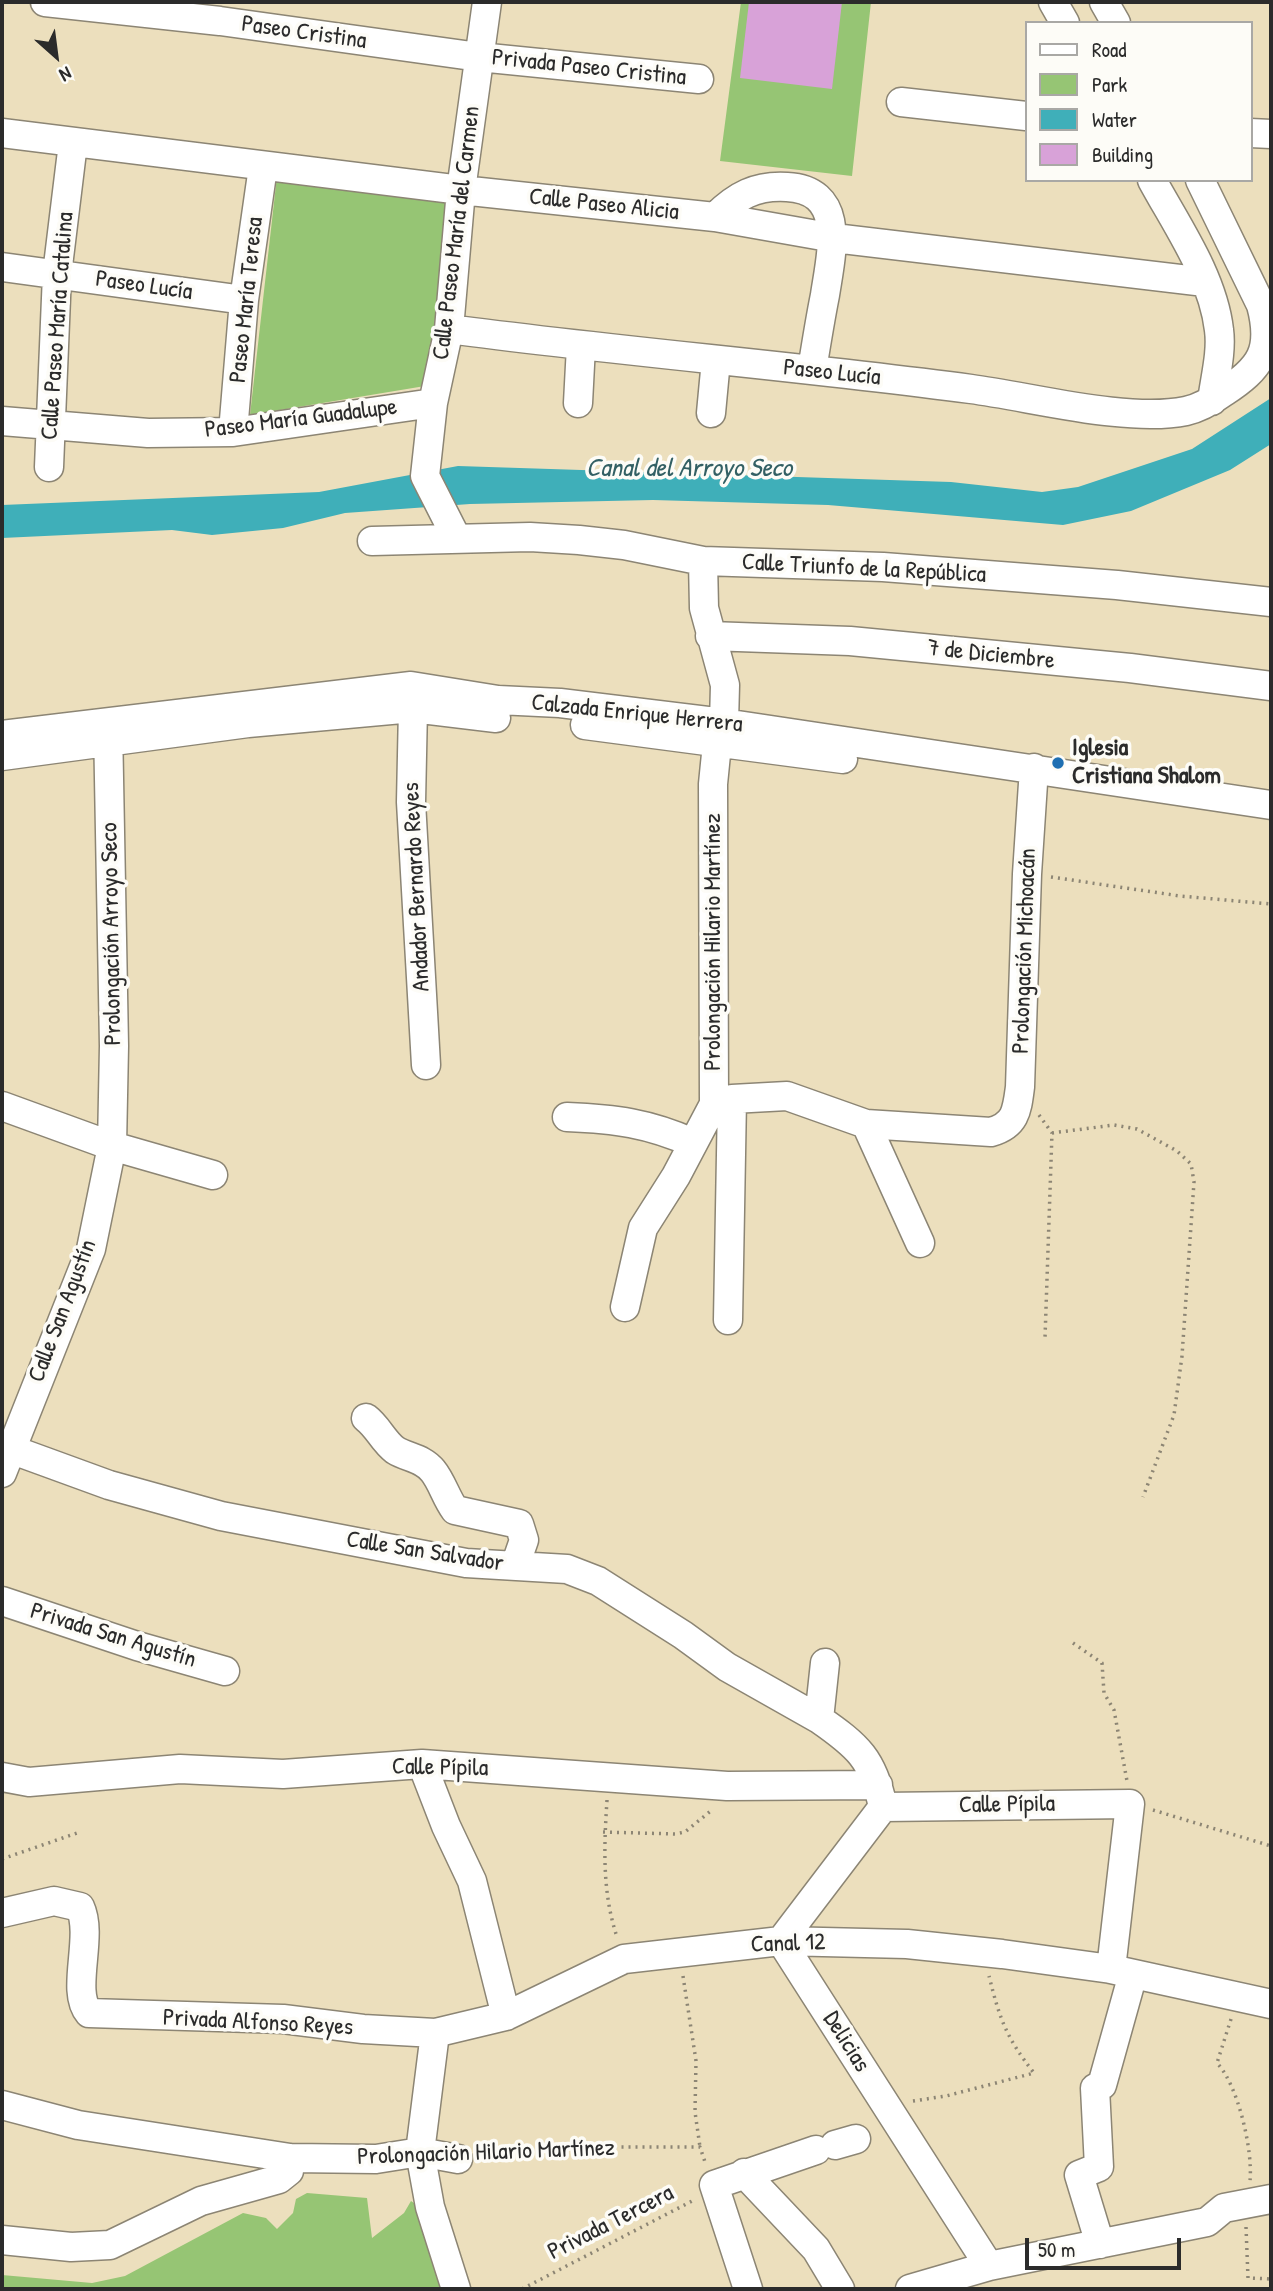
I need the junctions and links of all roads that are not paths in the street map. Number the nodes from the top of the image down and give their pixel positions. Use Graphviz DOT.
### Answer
graph roads {
  1 [pos="45,2"];
  2 [pos="486,2"];
  3 [pos="1053,2"];
  4 [pos="1104,2"];
  5 [pos="1064,21"];
  6 [pos="1115,21"];
  7 [pos="479,57"];
  8 [pos="699,79"];
  9 [pos="901,102"];
  10 [pos="1024,117"];
  11 [pos="2,133"];
  12 [pos="1252,133"];
  13 [pos="1271,134"];
  14 [pos="74,143"];
  15 [pos="263,167"];
  16 [pos="1153,182"];
  17 [pos="1201,182"];
  18 [pos="461,190"];
  19 [pos="715,217"];
  20 [pos="834,237"];
  21 [pos="2,267"];
  22 [pos="57,274"];
  23 [pos="1205,282"];
  24 [pos="244,300"];
  25 [pos="1266,305"];
  26 [pos="449,329"];
  27 [pos="581,346"];
  28 [pos="716,360"];
  29 [pos="812,370"];
  30 [pos="1212,401"];
  31 [pos="578,402"];
  32 [pos="433,403"];
  33 [pos="711,414"];
  34 [pos="2,421"];
  35 [pos="51,424"];
  36 [pos="233,432"];
  37 [pos="49,467"];
  38 [pos="451,529"];
  39 [pos="372,541"];
  40 [pos="704,561"];
  41 [pos="1271,603"];
  42 [pos="710,636"];
  43 [pos="1271,686"];
  44 [pos="413,708"];
  45 [pos="109,732"];
  46 [pos="721,733"];
  47 [pos="2,735"];
  48 [pos="2,756"];
  49 [pos="1033,776"];
  50 [pos="1271,805"];
  51 [pos="1271,820"];
  52 [pos="426,1065"];
  53 [pos="723,1102"];
  54 [pos="2,1106"];
  55 [pos="567,1117"];
  56 [pos="866,1124"];
  57 [pos="693,1143"];
  58 [pos="113,1146"];
  59 [pos="213,1175"];
  60 [pos="920,1243"];
  61 [pos="625,1307"];
  62 [pos="728,1320"];
  63 [pos="374,1427"];
  64 [pos="4,1456"];
  65 [pos="514,1566"];
  66 [pos="2,1601"];
  67 [pos="825,1663"];
  68 [pos="225,1671"];
  69 [pos="819,1719"];
  70 [pos="422,1764"];
  71 [pos="2,1777"];
  72 [pos="880,1796"];
  73 [pos="2,1913"];
  74 [pos="781,1941"];
  75 [pos="1122,1972"];
  76 [pos="1271,2004"];
  77 [pos="506,2016"];
  78 [pos="435,2033"];
  79 [pos="2,2105"];
  80 [pos="867,2140"];
  81 [pos="420,2152"];
  82 [pos="290,2158"];
  83 [pos="458,2159"];
  84 [pos="744,2173"];
  85 [pos="1259,2200"];
  86 [pos="2,2240"];
  87 [pos="1100,2244"];
  88 [pos="989,2266"];
  89 [pos="456,2289"];
  90 [pos="748,2289"];
  91 [pos="840,2289"];
  92 [pos="910,2289"];
  1 -- 7 [label="street, Paseo Cristina"];
  2 -- 7 [label="street, Calle Paseo María del Carmen"];
  3 -- 5 [label="street"];
  4 -- 6 [label="street"];
  7 -- 8 [label="street, Privada Paseo Cristina"];
  7 -- 18 [label="street, Calle Paseo María del Carmen"];
  9 -- 10 [label="street"];
  11 -- 14 [label="street, Calle Paseo Alicia"];
  12 -- 13 [label="street"];
  14 -- 15 [label="street, Calle Paseo Alicia"];
  14 -- 22 [label="street, Calle Paseo María Catalina"];
  15 -- 18 [label="street, Calle Paseo Alicia"];
  15 -- 24 [label="street, Paseo María Teresa"];
  16 -- 23 [label="street"];
  17 -- 25 [label="street, Paseo Lucía"];
  18 -- 19 [label="street, Calle Paseo Alicia"];
  18 -- 26 [label="street, Calle Paseo María del Carmen"];
  19 -- 20 [label="street, Calle Paseo Alicia"];
  19 -- 20 [label="street"];
  20 -- 23 [label="street, Calle Paseo Alicia"];
  20 -- 29 [label="street"];
  21 -- 22 [label="street, Paseo Lucía"];
  22 -- 24 [label="street, Paseo Lucía"];
  22 -- 35 [label="street, Calle Paseo María Catalina"];
  23 -- 30 [label="street"];
  24 -- 36 [label="street, Paseo María Teresa"];
  25 -- 30 [label="street, Paseo Lucía"];
  26 -- 27 [label="street, Paseo Lucía"];
  26 -- 32 [label="street, Calle Paseo María del Carmen"];
  27 -- 28 [label="street, Paseo Lucía"];
  27 -- 31 [label="street"];
  28 -- 29 [label="street, Paseo Lucía"];
  28 -- 33 [label="street"];
  29 -- 30 [label="street, Paseo Lucía"];
  32 -- 36 [label="street, Paseo María Guadalupe"];
  32 -- 38 [label="street, Calle Paseo María del Carmen"];
  34 -- 35 [label="street, Paseo María Guadalupe"];
  35 -- 36 [label="street, Paseo María Guadalupe"];
  35 -- 37 [label="street, Calle Paseo María Catalina"];
  38 -- 39 [label="street, Calle Triunfo de la República"];
  38 -- 40 [label="street, Calle Triunfo de la República"];
  40 -- 41 [label="street, Calle Triunfo de la República"];
  40 -- 42 [label="street, Prolongación Hilario Martínez"];
  42 -- 43 [label="street, 7 de Diciembre"];
  42 -- 46 [label="street, Prolongación Hilario Martínez"];
  44 -- 45 [label="street, Calzada Enrique Herrera"];
  44 -- 46 [label="street, Calzada Enrique Herrera"];
  44 -- 52 [label="street, Andador Bernardo Reyes"];
  45 -- 46 [label="street, Calzada Enrique Herrera"];
  45 -- 47 [label="street, Calzada Enrique Herrera"];
  45 -- 48 [label="street, Calzada Enrique Herrera"];
  45 -- 58 [label="street, Prolongación Arroyo Seco"];
  46 -- 49 [label="street, Calzada Enrique Herrera"];
  46 -- 53 [label="street, Prolongación Hilario Martínez"];
  49 -- 50 [label="street, Calzada Enrique Herrera"];
  49 -- 51 [label="street, Calzada Enrique Herrera"];
  49 -- 56 [label="street, Prolongación Michoacán"];
  53 -- 56 [label="street"];
  53 -- 57 [label="street, Prolongación Hilario Martínez"];
  53 -- 62 [label="street"];
  54 -- 58 [label="street"];
  55 -- 57 [label="street"];
  56 -- 60 [label="street"];
  57 -- 61 [label="street, Prolongación Hilario Martínez"];
  58 -- 59 [label="street"];
  58 -- 64 [label="street, Calle San Agustín"];
  63 -- 65 [label="street"];
  64 -- 65 [label="street, Calle San Salvador"];
  65 -- 69 [label="street, Calle San Salvador"];
  66 -- 68 [label="street, Privada San Agustín"];
  67 -- 69 [label="street"];
  69 -- 72 [label="street, Calle San Salvador"];
  70 -- 71 [label="street, Calle Pípila"];
  70 -- 72 [label="street, Calle Pípila"];
  70 -- 77 [label="street"];
  72 -- 74 [label="street"];
  72 -- 75 [label="street, Calle Pípila"];
  73 -- 78 [label="street, Privada Alfonso Reyes"];
  74 -- 75 [label="street, Canal 12"];
  74 -- 77 [label="street, Canal 12"];
  74 -- 80 [label="street, Delicias"];
  75 -- 76 [label="street, Canal 12"];
  75 -- 87 [label="street"];
  77 -- 78 [label="street, Canal 12"];
  78 -- 81 [label="street"];
  79 -- 82 [label="street, Prolongación Hilario Martínez"];
  80 -- 84 [label="street"];
  80 -- 88 [label="street, Delicias"];
  81 -- 82 [label="street, Prolongación Hilario Martínez"];
  81 -- 83 [label="street, Prolongación Hilario Martínez"];
  81 -- 89 [label="street"];
  82 -- 86 [label="street"];
  84 -- 90 [label="street"];
  84 -- 91 [label="street"];
  85 -- 87 [label="street"];
  87 -- 88 [label="street"];
  88 -- 92 [label="street"];
}
